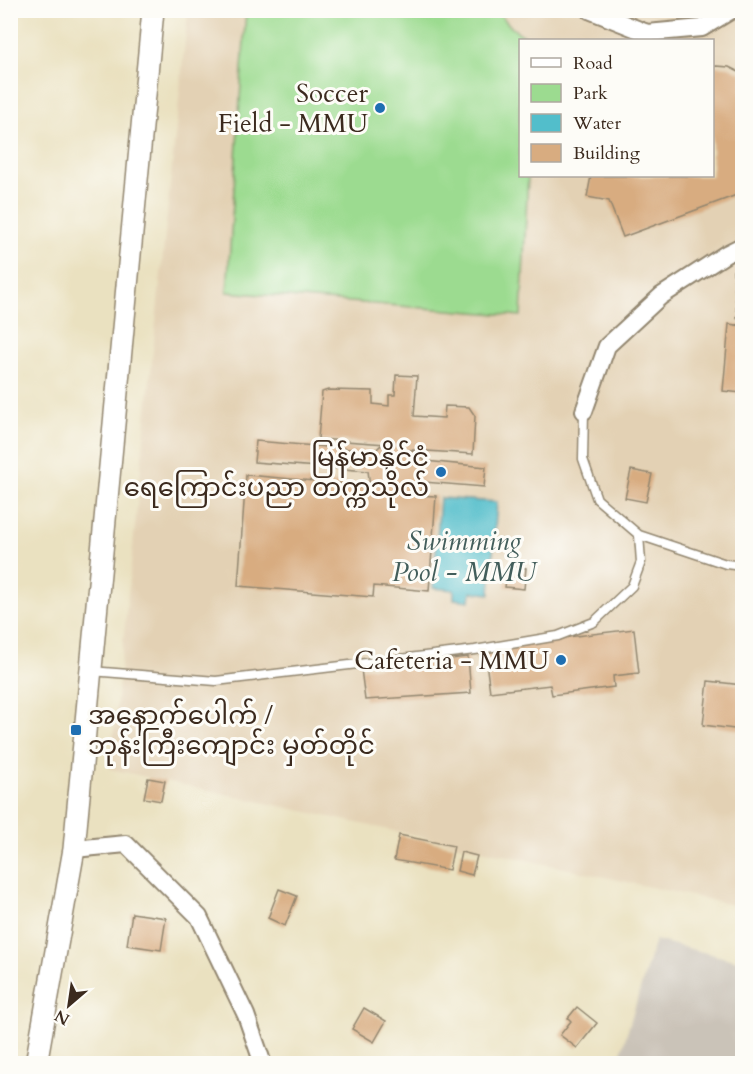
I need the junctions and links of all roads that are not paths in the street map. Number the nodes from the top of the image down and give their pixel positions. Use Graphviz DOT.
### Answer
graph roads {
  1 [pos="153,10"];
  2 [pos="588,10"];
  3 [pos="732,10"];
  4 [pos="737,248"];
  5 [pos="584,411"];
  6 [pos="639,535"];
  7 [pos="742,566"];
  8 [pos="91,670"];
  9 [pos="74,849"];
  10 [pos="36,1064"];
  11 [pos="263,1064"];
  1 -- 8 [label="street"];
  2 -- 3 [label="street"];
  4 -- 5 [label="street"];
  5 -- 6 [label="lane"];
  6 -- 7 [label="lane"];
  6 -- 8 [label="lane"];
  8 -- 9 [label="street"];
  9 -- 10 [label="street"];
  9 -- 11 [label="street"];
}
